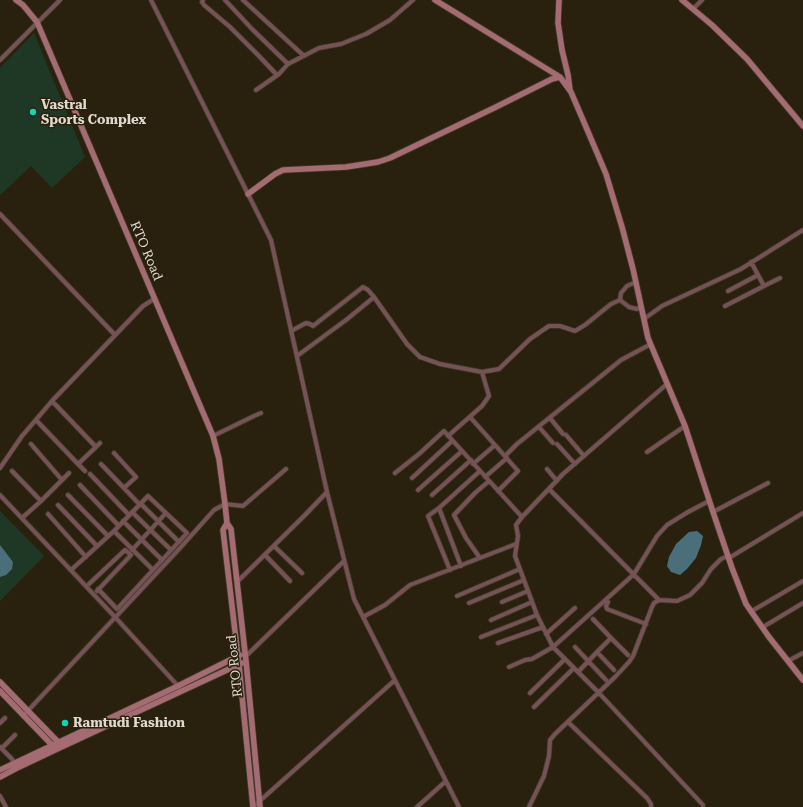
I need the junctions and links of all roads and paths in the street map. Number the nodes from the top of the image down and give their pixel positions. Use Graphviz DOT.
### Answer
graph roads {
  1 [pos="16,0"];
  2 [pos="60,0"];
  3 [pos="151,0"];
  4 [pos="203,0"];
  5 [pos="225,0"];
  6 [pos="243,0"];
  7 [pos="413,0"];
  8 [pos="435,0"];
  9 [pos="559,0"];
  10 [pos="682,0"];
  11 [pos="702,0"];
  12 [pos="693,10"];
  13 [pos="37,22"];
  14 [pos="304,56"];
  15 [pos="0,60"];
  16 [pos="288,64"];
  17 [pos="277,75"];
  18 [pos="560,77"];
  19 [pos="256,90"];
  20 [pos="571,92"];
  21 [pos="803,126"];
  22 [pos="248,194"];
  23 [pos="0,214"];
  24 [pos="803,230"];
  25 [pos="751,262"];
  26 [pos="758,275"];
  27 [pos="780,278"];
  28 [pos="636,282"];
  29 [pos="764,286"];
  30 [pos="728,291"];
  31 [pos="374,297"];
  32 [pos="154,299"];
  33 [pos="620,300"];
  34 [pos="725,306"];
  35 [pos="642,307"];
  36 [pos="644,319"];
  37 [pos="291,331"];
  38 [pos="115,335"];
  39 [pos="651,344"];
  40 [pos="297,356"];
  41 [pos="482,372"];
  42 [pos="667,384"];
  43 [pos="52,401"];
  44 [pos="260,413"];
  45 [pos="470,417"];
  46 [pos="550,418"];
  47 [pos="36,420"];
  48 [pos="686,426"];
  49 [pos="539,427"];
  50 [pos="212,436"];
  51 [pos="448,436"];
  52 [pos="452,441"];
  53 [pos="100,443"];
  54 [pos="31,444"];
  55 [pos="495,445"];
  56 [pos="96,448"];
  57 [pos="462,451"];
  58 [pos="647,452"];
  59 [pos="114,453"];
  60 [pos="584,456"];
  61 [pos="506,457"];
  62 [pos="472,462"];
  63 [pos="78,464"];
  64 [pos="101,464"];
  65 [pos="575,464"];
  66 [pos="0,468"];
  67 [pos="286,469"];
  68 [pos="547,469"];
  69 [pos="12,471"];
  70 [pos="85,471"];
  71 [pos="480,471"];
  72 [pos="395,472"];
  73 [pos="69,473"];
  74 [pos="90,474"];
  75 [pos="485,476"];
  76 [pos="412,478"];
  77 [pos="62,480"];
  78 [pos="489,481"];
  79 [pos="557,481"];
  80 [pos="768,483"];
  81 [pos="80,485"];
  82 [pos="124,488"];
  83 [pos="549,488"];
  84 [pos="418,490"];
  85 [pos="498,491"];
  86 [pos="327,492"];
  87 [pos="0,495"];
  88 [pos="68,495"];
  89 [pos="432,495"];
  90 [pos="710,500"];
  91 [pos="41,501"];
  92 [pos="140,504"];
  93 [pos="225,504"];
  94 [pos="58,505"];
  95 [pos="439,508"];
  96 [pos="713,512"];
  97 [pos="166,513"];
  98 [pos="803,513"];
  99 [pos="48,514"];
  100 [pos="131,514"];
  101 [pos="522,517"];
  102 [pos="22,518"];
  103 [pos="123,521"];
  104 [pos="158,521"];
  105 [pos="227,523"];
  106 [pos="119,526"];
  107 [pos="114,530"];
  108 [pos="150,530"];
  109 [pos="108,536"];
  110 [pos="141,540"];
  111 [pos="179,542"];
  112 [pos="516,544"];
  113 [pos="97,546"];
  114 [pos="274,546"];
  115 [pos="132,549"];
  116 [pos="171,550"];
  117 [pos="129,553"];
  118 [pos="265,555"];
  119 [pos="86,557"];
  120 [pos="728,557"];
  121 [pos="480,558"];
  122 [pos="162,560"];
  123 [pos="344,561"];
  124 [pos="461,566"];
  125 [pos="520,569"];
  126 [pos="71,570"];
  127 [pos="153,570"];
  128 [pos="450,570"];
  129 [pos="302,573"];
  130 [pos="634,574"];
  131 [pos="524,580"];
  132 [pos="290,581"];
  133 [pos="803,581"];
  134 [pos="236,582"];
  135 [pos="89,584"];
  136 [pos="98,589"];
  137 [pos="528,591"];
  138 [pos="94,594"];
  139 [pos="457,596"];
  140 [pos="659,600"];
  141 [pos="502,602"];
  142 [pos="532,602"];
  143 [pos="608,602"];
  144 [pos="469,603"];
  145 [pos="803,603"];
  146 [pos="575,608"];
  147 [pos="752,611"];
  148 [pos="233,615"];
  149 [pos="240,615"];
  150 [pos="537,615"];
  151 [pos="116,617"];
  152 [pos="363,617"];
  153 [pos="593,619"];
  154 [pos="491,620"];
  155 [pos="646,624"];
  156 [pos="543,627"];
  157 [pos="763,628"];
  158 [pos="546,634"];
  159 [pos="481,637"];
  160 [pos="611,638"];
  161 [pos="498,643"];
  162 [pos="553,647"];
  163 [pos="575,647"];
  164 [pos="597,652"];
  165 [pos="803,653"];
  166 [pos="628,655"];
  167 [pos="238,657"];
  168 [pos="245,657"];
  169 [pos="565,659"];
  170 [pos="588,661"];
  171 [pos="788,661"];
  172 [pos="239,664"];
  173 [pos="509,667"];
  174 [pos="576,670"];
  175 [pos="614,670"];
  176 [pos="395,680"];
  177 [pos="606,680"];
  178 [pos="803,680"];
  179 [pos="0,682"];
  180 [pos="180,688"];
  181 [pos="0,691"];
  182 [pos="530,693"];
  183 [pos="599,693"];
  184 [pos="534,707"];
  185 [pos="28,711"];
  186 [pos="23,716"];
  187 [pos="5,718"];
  188 [pos="568,722"];
  189 [pos="0,723"];
  190 [pos="15,735"];
  191 [pos="60,744"];
  192 [pos="1,747"];
  193 [pos="53,747"];
  194 [pos="14,763"];
  195 [pos="0,770"];
  196 [pos="0,777"];
  197 [pos="446,781"];
  198 [pos="0,796"];
  199 [pos="260,804"];
  200 [pos="703,805"];
  201 [pos="6,807"];
  202 [pos="253,807"];
  203 [pos="417,807"];
  204 [pos="459,807"];
  205 [pos="529,807"];
  206 [pos="651,807"];
  1 -- 13 [label="street, RTO Road"];
  2 -- 13 [label="street"];
  3 -- 22 [label="street"];
  4 -- 17 [label="street"];
  5 -- 16 [label="street"];
  6 -- 14 [label="street"];
  7 -- 14 [label="street"];
  8 -- 18 [label="street"];
  9 -- 20 [label="street"];
  10 -- 12 [label="street"];
  11 -- 12 [label="street"];
  12 -- 21 [label="street"];
  13 -- 15 [label="street"];
  13 -- 32 [label="street, RTO Road"];
  14 -- 16 [label="street"];
  16 -- 17 [label="street"];
  17 -- 19 [label="street"];
  18 -- 20 [label="street"];
  18 -- 22 [label="street"];
  20 -- 28 [label="street"];
  22 -- 37 [label="street"];
  23 -- 38 [label="street"];
  24 -- 25 [label="street"];
  25 -- 26 [label="street"];
  25 -- 36 [label="street"];
  26 -- 29 [label="street"];
  26 -- 30 [label="street"];
  27 -- 29 [label="street"];
  28 -- 33 [label="street"];
  28 -- 35 [label="street"];
  29 -- 34 [label="street"];
  31 -- 37 [label="street"];
  31 -- 40 [label="street"];
  31 -- 41 [label="street"];
  32 -- 38 [label="street"];
  32 -- 50 [label="street, RTO Road"];
  33 -- 35 [label="street"];
  33 -- 41 [label="street"];
  35 -- 36 [label="street"];
  36 -- 39 [label="street"];
  37 -- 40 [label="street"];
  38 -- 43 [label="street"];
  39 -- 42 [label="street"];
  39 -- 46 [label="street"];
  40 -- 86 [label="street"];
  41 -- 45 [label="street"];
  42 -- 48 [label="street"];
  42 -- 60 [label="street"];
  43 -- 47 [label="street"];
  43 -- 56 [label="street"];
  44 -- 50 [label="street"];
  45 -- 51 [label="street"];
  45 -- 55 [label="street"];
  46 -- 49 [label="street"];
  46 -- 60 [label="street"];
  47 -- 63 [label="street"];
  47 -- 66 [label="street"];
  48 -- 58 [label="street"];
  48 -- 90 [label="street"];
  49 -- 61 [label="street"];
  49 -- 65 [label="street"];
  50 -- 93 [label="street, RTO Road"];
  51 -- 52 [label="street"];
  51 -- 72 [label="street"];
  52 -- 57 [label="street"];
  52 -- 76 [label="street"];
  53 -- 56 [label="street"];
  54 -- 77 [label="street"];
  55 -- 61 [label="street"];
  55 -- 62 [label="street"];
  56 -- 63 [label="street"];
  57 -- 62 [label="street"];
  57 -- 84 [label="street"];
  59 -- 82 [label="street"];
  60 -- 65 [label="street"];
  61 -- 75 [label="street"];
  61 -- 85 [label="street"];
  62 -- 71 [label="street"];
  62 -- 89 [label="street"];
  63 -- 70 [label="street"];
  64 -- 82 [label="street"];
  65 -- 79 [label="street"];
  67 -- 93 [label="street"];
  68 -- 79 [label="street"];
  69 -- 91 [label="street"];
  71 -- 75 [label="street"];
  71 -- 95 [label="street"];
  73 -- 77 [label="street"];
  74 -- 100 [label="street"];
  75 -- 78 [label="street"];
  77 -- 91 [label="street"];
  78 -- 85 [label="street"];
  78 -- 121 [label="street"];
  79 -- 83 [label="street"];
  80 -- 96 [label="street"];
  81 -- 106 [label="street"];
  82 -- 92 [label="street"];
  83 -- 101 [label="street"];
  83 -- 130 [label="street"];
  85 -- 101 [label="street"];
  86 -- 114 [label="street"];
  86 -- 123 [label="street"];
  87 -- 102 [label="street"];
  88 -- 109 [label="street"];
  90 -- 96 [label="street"];
  90 -- 130 [label="street"];
  91 -- 102 [label="street"];
  92 -- 97 [label="street"];
  92 -- 100 [label="street"];
  92 -- 104 [label="street"];
  93 -- 105 [label="street, RTO Road"];
  93 -- 151 [label="street"];
  94 -- 113 [label="street"];
  95 -- 124 [label="street"];
  95 -- 128 [label="street"];
  96 -- 120 [label="street"];
  97 -- 104 [label="street"];
  97 -- 111 [label="street"];
  98 -- 120 [label="street"];
  99 -- 119 [label="street"];
  100 -- 103 [label="street"];
  100 -- 108 [label="street"];
  101 -- 112 [label="street"];
  102 -- 126 [label="street"];
  103 -- 106 [label="street"];
  103 -- 110 [label="street"];
  104 -- 108 [label="street"];
  104 -- 111 [label="street"];
  105 -- 134 [label="street, RTO Road"];
  105 -- 148 [label="street, RTO Road"];
  106 -- 107 [label="street"];
  107 -- 109 [label="street"];
  107 -- 115 [label="street"];
  108 -- 110 [label="street"];
  108 -- 116 [label="street"];
  109 -- 113 [label="street"];
  110 -- 115 [label="street"];
  110 -- 122 [label="street"];
  111 -- 116 [label="street"];
  112 -- 121 [label="street"];
  112 -- 125 [label="street"];
  113 -- 119 [label="street"];
  114 -- 118 [label="street"];
  114 -- 129 [label="street"];
  115 -- 117 [label="street"];
  115 -- 127 [label="street"];
  116 -- 122 [label="street"];
  117 -- 135 [label="street"];
  117 -- 136 [label="street"];
  118 -- 132 [label="street"];
  118 -- 134 [label="street"];
  119 -- 126 [label="street"];
  120 -- 140 [label="street"];
  120 -- 147 [label="street"];
  121 -- 124 [label="street"];
  122 -- 127 [label="street"];
  123 -- 152 [label="street"];
  123 -- 168 [label="street"];
  124 -- 128 [label="street"];
  125 -- 131 [label="street"];
  125 -- 139 [label="street"];
  126 -- 138 [label="street"];
  127 -- 136 [label="street"];
  128 -- 152 [label="street"];
  130 -- 140 [label="street"];
  130 -- 162 [label="street"];
  131 -- 137 [label="street"];
  131 -- 144 [label="street"];
  133 -- 147 [label="street"];
  134 -- 149 [label="street, RTO Road"];
  136 -- 138 [label="street"];
  137 -- 141 [label="street"];
  137 -- 142 [label="street"];
  138 -- 151 [label="street"];
  140 -- 155 [label="street"];
  142 -- 150 [label="street"];
  142 -- 154 [label="street"];
  143 -- 155 [label="street"];
  145 -- 157 [label="street"];
  146 -- 158 [label="street"];
  147 -- 157 [label="street"];
  148 -- 149 [label="street"];
  148 -- 167 [label="street, RTO Road"];
  149 -- 168 [label="street, RTO Road"];
  150 -- 156 [label="street"];
  150 -- 159 [label="street"];
  151 -- 180 [label="street"];
  151 -- 185 [label="street"];
  152 -- 176 [label="street"];
  153 -- 160 [label="street"];
  155 -- 183 [label="street"];
  156 -- 158 [label="street"];
  156 -- 161 [label="street"];
  157 -- 171 [label="street"];
  158 -- 162 [label="street"];
  160 -- 164 [label="street"];
  160 -- 166 [label="street"];
  162 -- 169 [label="street"];
  162 -- 173 [label="street"];
  163 -- 170 [label="street"];
  164 -- 170 [label="street"];
  164 -- 175 [label="street"];
  165 -- 171 [label="street"];
  167 -- 168 [label="street"];
  167 -- 172 [label="street, RTO Road"];
  167 -- 180 [label="street"];
  168 -- 172 [label="street"];
  168 -- 199 [label="street, RTO Road"];
  169 -- 174 [label="street"];
  169 -- 182 [label="street"];
  170 -- 174 [label="street"];
  170 -- 177 [label="street"];
  171 -- 178 [label="street"];
  172 -- 180 [label="street"];
  172 -- 202 [label="street, RTO Road"];
  174 -- 183 [label="street"];
  174 -- 184 [label="street"];
  176 -- 197 [label="street"];
  176 -- 199 [label="street"];
  179 -- 185 [label="street"];
  180 -- 191 [label="street"];
  181 -- 186 [label="street"];
  183 -- 188 [label="street"];
  183 -- 200 [label="street"];
  185 -- 186 [label="street"];
  185 -- 191 [label="street"];
  186 -- 193 [label="street"];
  187 -- 189 [label="street"];
  188 -- 205 [label="street"];
  188 -- 206 [label="street"];
  190 -- 192 [label="street"];
  191 -- 193 [label="street"];
  192 -- 194 [label="street"];
  193 -- 194 [label="street"];
  193 -- 196 [label="street"];
  194 -- 195 [label="street"];
  197 -- 203 [label="street"];
  197 -- 204 [label="street"];
  198 -- 201 [label="street"];
  199 -- 202 [label="street"];
}
